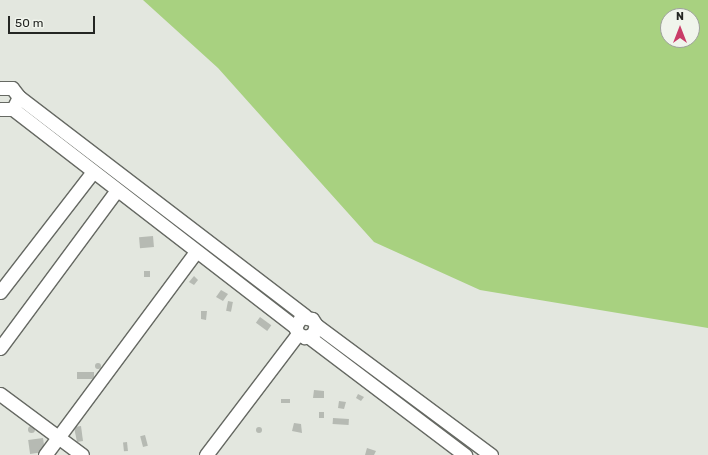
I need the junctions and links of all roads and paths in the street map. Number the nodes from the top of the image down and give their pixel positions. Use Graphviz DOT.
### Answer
graph roads {
  1 [pos="2,86"];
  2 [pos="19,97"];
  3 [pos="4,110"];
  4 [pos="92,173"];
  5 [pos="116,192"];
  6 [pos="196,252"];
  7 [pos="0,292"];
  8 [pos="305,316"];
  9 [pos="316,325"];
  10 [pos="300,333"];
  11 [pos="0,348"];
  12 [pos="0,394"];
  13 [pos="58,437"];
  14 [pos="460,454"];
  15 [pos="45,455"];
  16 [pos="82,455"];
  17 [pos="206,455"];
  18 [pos="491,455"];
  1 -- 2 [label="street"];
  2 -- 3 [label="street"];
  2 -- 8 [label="street"];
  3 -- 4 [label="street"];
  4 -- 5 [label="street"];
  4 -- 7 [label="street"];
  5 -- 6 [label="street"];
  5 -- 11 [label="street"];
  6 -- 10 [label="street"];
  6 -- 13 [label="street"];
  8 -- 9 [label="street"];
  8 -- 10 [label="street"];
  9 -- 10 [label="street"];
  9 -- 18 [label="street"];
  10 -- 14 [label="street"];
  10 -- 17 [label="street"];
  12 -- 13 [label="street"];
  13 -- 15 [label="street"];
  13 -- 16 [label="street"];
}
